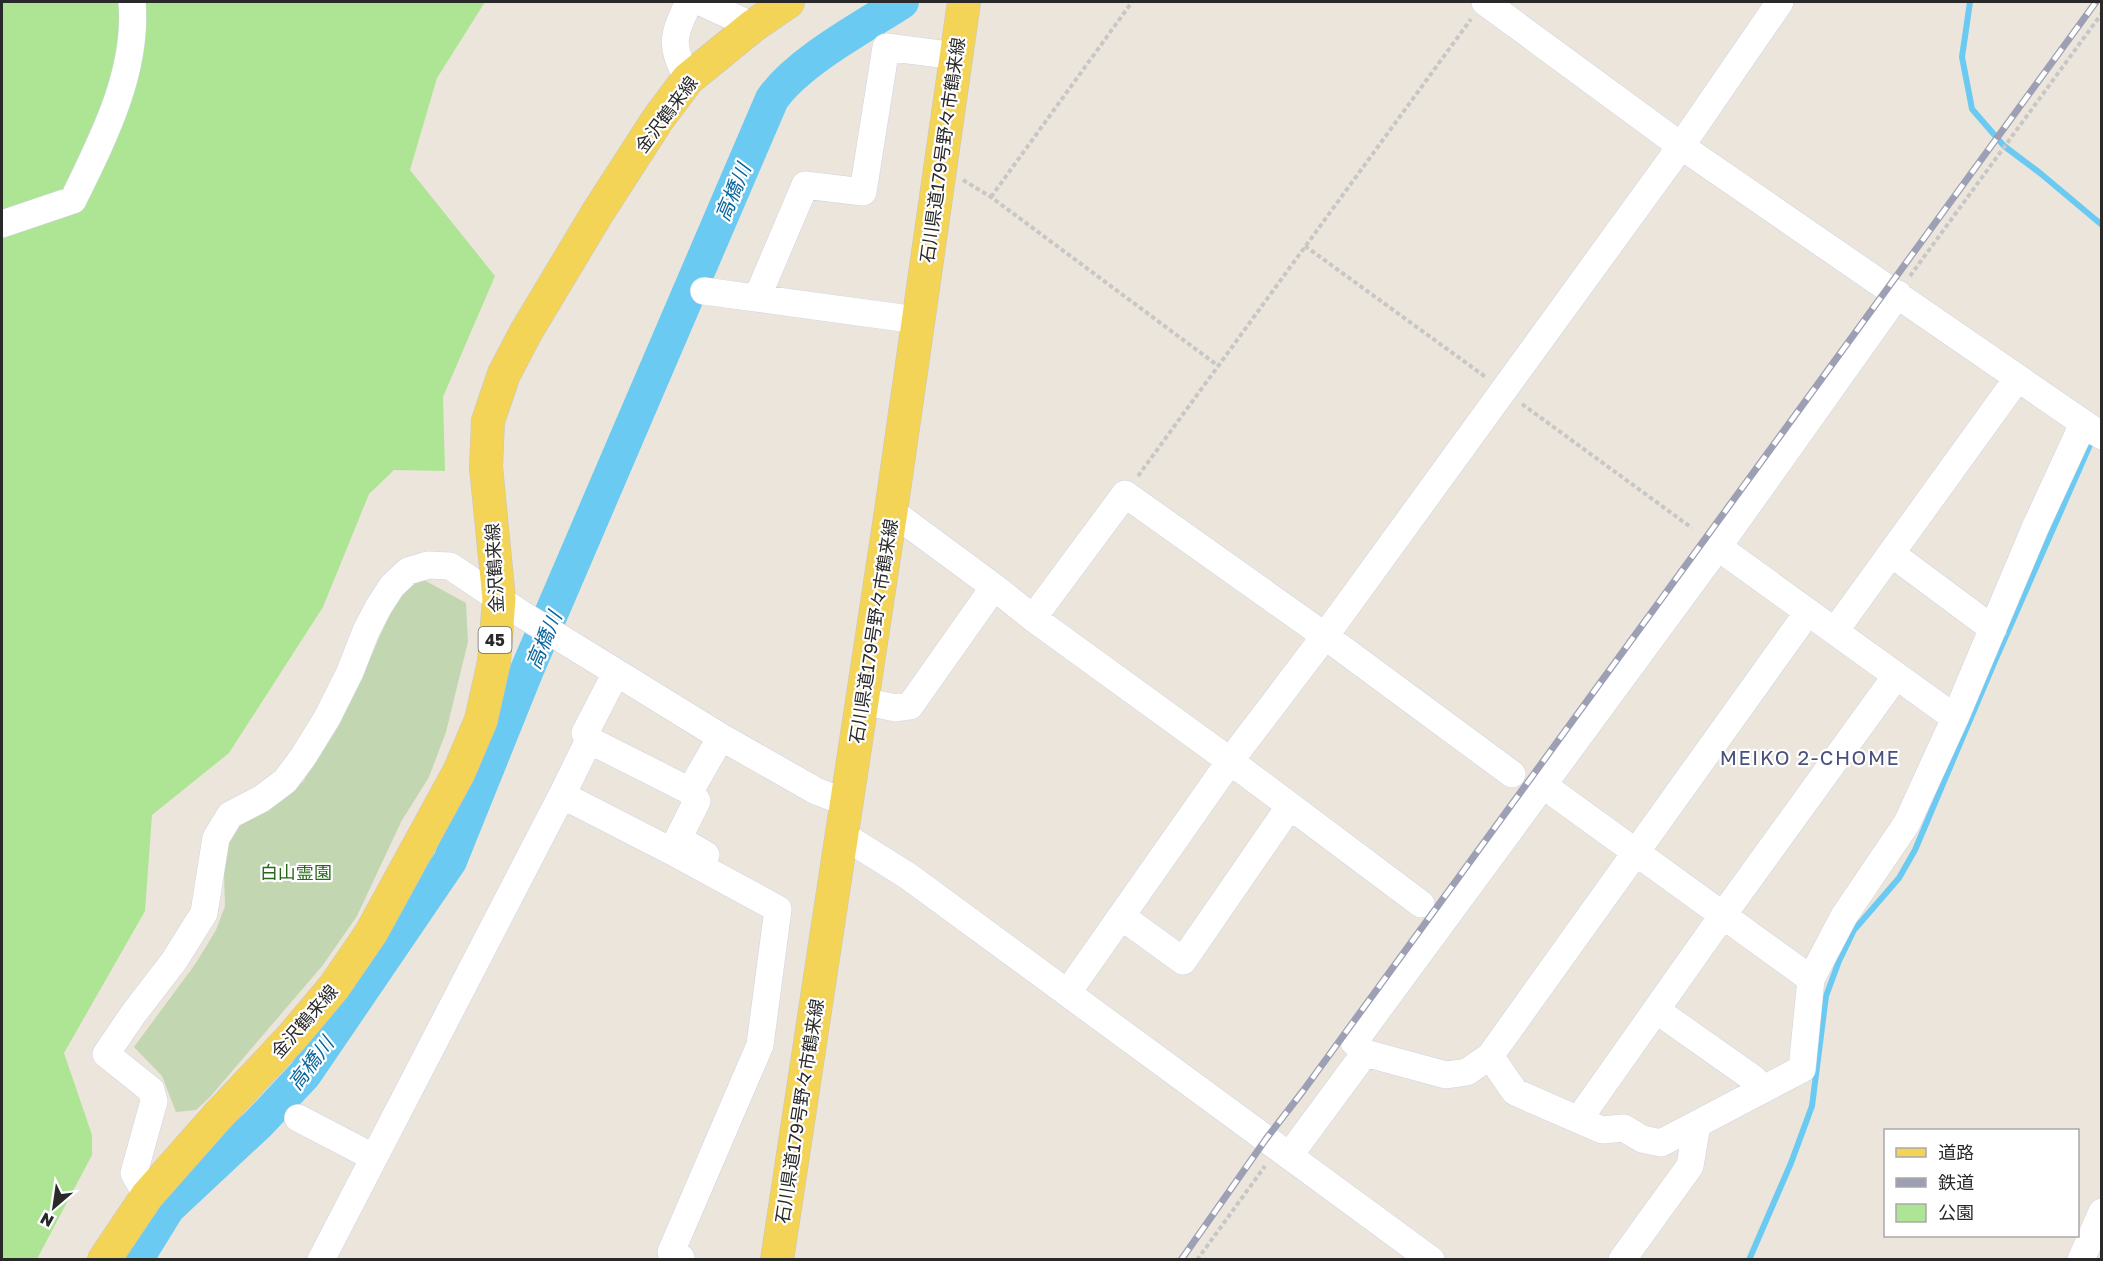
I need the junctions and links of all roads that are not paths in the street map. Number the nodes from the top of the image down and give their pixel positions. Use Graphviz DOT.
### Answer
graph roads {
  1 [pos="132,2"];
  2 [pos="690,2"];
  3 [pos="701,2"];
  4 [pos="788,2"];
  5 [pos="964,2"];
  6 [pos="1780,2"];
  7 [pos="1481,6"];
  8 [pos="753,26"];
  9 [pos="956,56"];
  10 [pos="688,80"];
  11 [pos="1681,146"];
  12 [pos="2,224"];
  13 [pos="704,291"];
  14 [pos="1898,294"];
  15 [pos="757,298"];
  16 [pos="917,320"];
  17 [pos="2017,379"];
  18 [pos="2091,429"];
  19 [pos="891,511"];
  20 [pos="1718,547"];
  21 [pos="1892,554"];
  22 [pos="994,587"];
  23 [pos="499,599"];
  24 [pos="1808,612"];
  25 [pos="1032,618"];
  26 [pos="1993,629"];
  27 [pos="1835,632"];
  28 [pos="1325,636"];
  29 [pos="616,673"];
  30 [pos="1896,676"];
  31 [pos="862,701"];
  32 [pos="1955,718"];
  33 [pos="721,736"];
  34 [pos="589,740"];
  35 [pos="1230,761"];
  36 [pos="1512,774"];
  37 [pos="1543,785"];
  38 [pos="690,791"];
  39 [pos="562,795"];
  40 [pos="1289,807"];
  41 [pos="844,819"];
  42 [pos="1636,852"];
  43 [pos="763,885"];
  44 [pos="1421,904"];
  45 [pos="1723,915"];
  46 [pos="1121,916"];
  47 [pos="1811,979"];
  48 [pos="1068,993"];
  49 [pos="1656,1010"];
  50 [pos="1365,1053"];
  51 [pos="1490,1056"];
  52 [pos="1753,1095"];
  53 [pos="298,1118"];
  54 [pos="1579,1119"];
  55 [pos="1697,1124"];
  56 [pos="1283,1152"];
  57 [pos="373,1157"];
  58 [pos="147,1196"];
  59 [pos="2102,1212"];
  60 [pos="684,1259"];
  61 [pos="104,1260"];
  62 [pos="321,1260"];
  63 [pos="777,1260"];
  64 [pos="1431,1260"];
  65 [pos="1622,1260"];
  66 [pos="2081,1260"];
  1 -- 12 [label="street"];
  2 -- 10 [label="street"];
  3 -- 8 [label="street"];
  4 -- 8 [label="main road, 金沢鶴来線 / 45"];
  5 -- 9 [label="main road, 石川県道179号野々市鶴来線"];
  6 -- 11 [label="street"];
  7 -- 11 [label="street"];
  8 -- 10 [label="main road, 金沢鶴来線 / 45"];
  9 -- 15 [label="street"];
  9 -- 16 [label="main road, 石川県道179号野々市鶴来線"];
  10 -- 23 [label="main road, 金沢鶴来線 / 45"];
  11 -- 14 [label="street"];
  11 -- 28 [label="street"];
  13 -- 15 [label="street"];
  14 -- 17 [label="street"];
  14 -- 20 [label="street"];
  15 -- 16 [label="street"];
  16 -- 19 [label="main road, 石川県道179号野々市鶴来線"];
  17 -- 18 [label="street"];
  17 -- 21 [label="street"];
  18 -- 26 [label="street"];
  19 -- 22 [label="street"];
  19 -- 31 [label="main road, 石川県道179号野々市鶴来線"];
  20 -- 24 [label="street"];
  20 -- 37 [label="street"];
  21 -- 26 [label="street"];
  21 -- 27 [label="street"];
  22 -- 25 [label="street"];
  22 -- 31 [label="street"];
  23 -- 29 [label="street"];
  23 -- 58 [label="main road, 金沢鶴来線 / 45"];
  23 -- 58 [label="street"];
  24 -- 27 [label="street"];
  24 -- 42 [label="street"];
  25 -- 28 [label="street"];
  25 -- 35 [label="street"];
  26 -- 32 [label="street"];
  27 -- 30 [label="street"];
  28 -- 35 [label="street"];
  28 -- 36 [label="street"];
  29 -- 33 [label="street"];
  29 -- 34 [label="street"];
  30 -- 32 [label="street"];
  30 -- 45 [label="street"];
  31 -- 41 [label="main road, 石川県道179号野々市鶴来線"];
  32 -- 47 [label="street"];
  33 -- 38 [label="street"];
  33 -- 41 [label="street"];
  34 -- 38 [label="street"];
  34 -- 39 [label="street"];
  35 -- 40 [label="street"];
  35 -- 46 [label="street"];
  37 -- 42 [label="street"];
  37 -- 50 [label="street"];
  38 -- 43 [label="street"];
  39 -- 57 [label="street"];
  39 -- 60 [label="street"];
  40 -- 44 [label="street"];
  40 -- 46 [label="street"];
  41 -- 48 [label="street"];
  41 -- 63 [label="main road, 石川県道179号野々市鶴来線"];
  42 -- 45 [label="street"];
  42 -- 51 [label="street"];
  45 -- 47 [label="street"];
  45 -- 49 [label="street"];
  46 -- 48 [label="street"];
  47 -- 52 [label="street"];
  48 -- 56 [label="street"];
  49 -- 52 [label="street"];
  49 -- 54 [label="street"];
  50 -- 51 [label="street"];
  50 -- 56 [label="street"];
  51 -- 54 [label="street"];
  52 -- 55 [label="street"];
  53 -- 57 [label="street"];
  54 -- 55 [label="street"];
  55 -- 65 [label="street"];
  56 -- 64 [label="street"];
  57 -- 62 [label="street"];
  58 -- 61 [label="main road, 金沢鶴来線 / 45"];
  59 -- 66 [label="street"];
}
